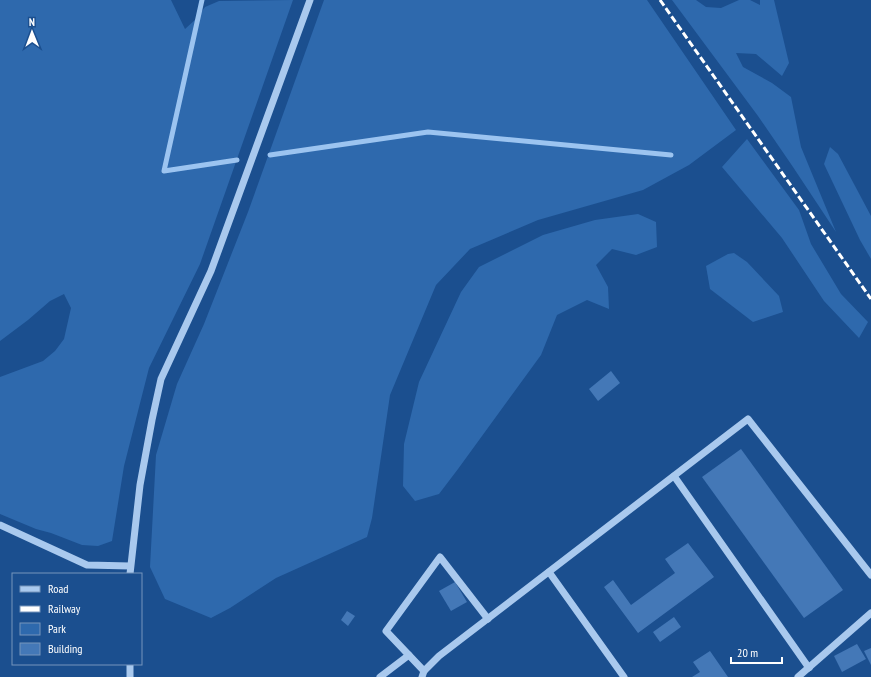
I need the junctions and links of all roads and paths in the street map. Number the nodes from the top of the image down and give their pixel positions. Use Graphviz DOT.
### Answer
graph roads {
  1 [pos="310,0"];
  2 [pos="674,476"];
  3 [pos="0,525"];
  4 [pos="130,570"];
  5 [pos="550,572"];
  6 [pos="871,575"];
  7 [pos="871,613"];
  8 [pos="488,619"];
  9 [pos="409,655"];
  10 [pos="130,665"];
  11 [pos="809,668"];
  12 [pos="423,674"];
  13 [pos="130,677"];
  14 [pos="380,677"];
  15 [pos="624,677"];
  16 [pos="798,677"];
  1 -- 4 [label="street"];
  2 -- 5 [label="street"];
  2 -- 6 [label="street"];
  2 -- 11 [label="street"];
  3 -- 4 [label="street"];
  5 -- 8 [label="street"];
  5 -- 15 [label="street"];
  7 -- 11 [label="street"];
  8 -- 9 [label="street"];
  8 -- 12 [label="street"];
  9 -- 12 [label="street"];
  9 -- 14 [label="street"];
  10 -- 13 [label="street"];
  11 -- 16 [label="street"];
}
